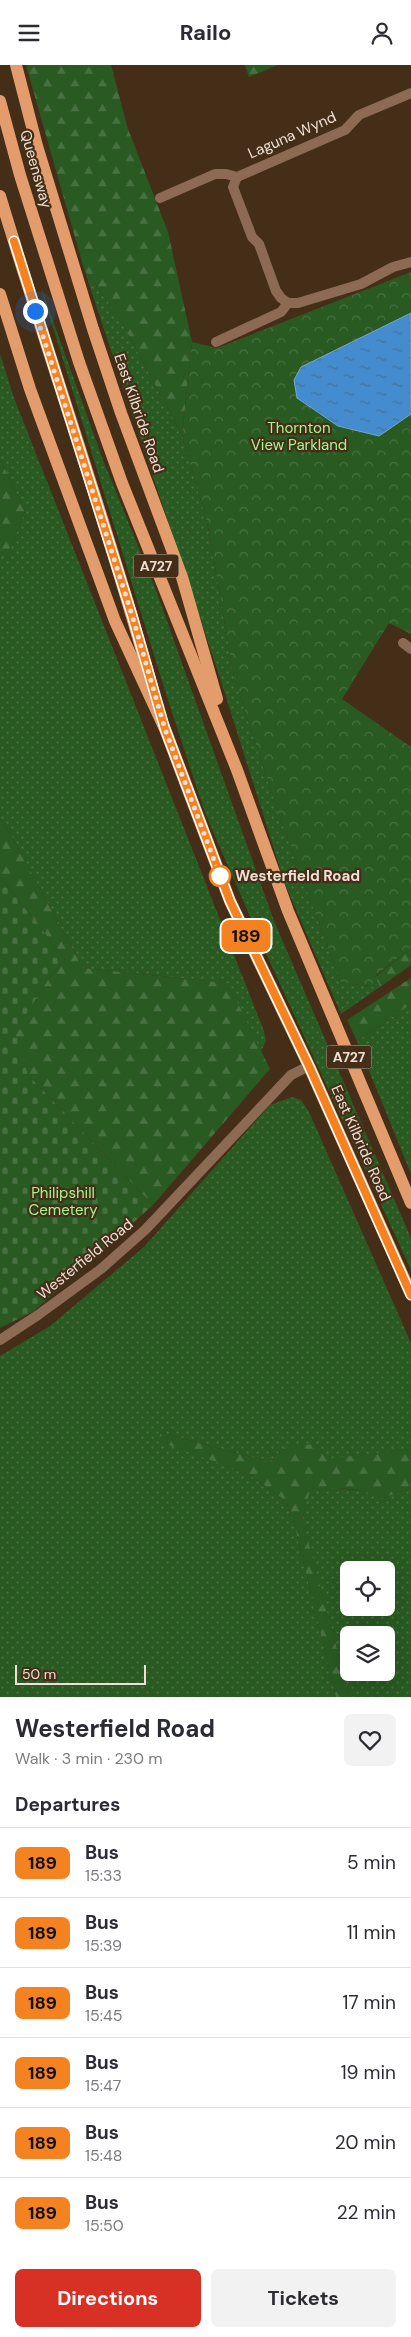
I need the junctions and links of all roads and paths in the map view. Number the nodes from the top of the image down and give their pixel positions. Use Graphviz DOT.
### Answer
graph roads {
  1 [pos="16,65"];
  2 [pos="411,93"];
  3 [pos="0,101"];
  4 [pos="237,177"];
  5 [pos="0,196"];
  6 [pos="160,198"];
  7 [pos="43,246"];
  8 [pos="411,262"];
  9 [pos="0,294"];
  10 [pos="288,303"];
  11 [pos="216,341"];
  12 [pos="165,729"];
  13 [pos="237,770"];
  14 [pos="309,1066"];
  15 [pos="411,1203"];
  16 [pos="411,1295"];
  17 [pos="0,1340"];
  1 -- 13 [label="main road, East Kilbride Road"];
  2 -- 4 [label="street, Laguna Wynd"];
  3 -- 7 [label="main road, Queensway / A727"];
  4 -- 6 [label="street, Laguna Wynd"];
  4 -- 10 [label="street, Laguna Wynd"];
  5 -- 12 [label="main road, East Kilbride Road / A727"];
  7 -- 13 [label="main road, East Kilbride Road / A727"];
  8 -- 10 [label="street"];
  9 -- 12 [label="main road, East Kilbride Road"];
  10 -- 11 [label="street"];
  12 -- 14 [label="main road, East Kilbride Road / A727"];
  13 -- 15 [label="main road, East Kilbride Road / A727"];
  14 -- 16 [label="main road, East Kilbride Road / A727"];
  14 -- 17 [label="street, Westerfield Road"];
}
